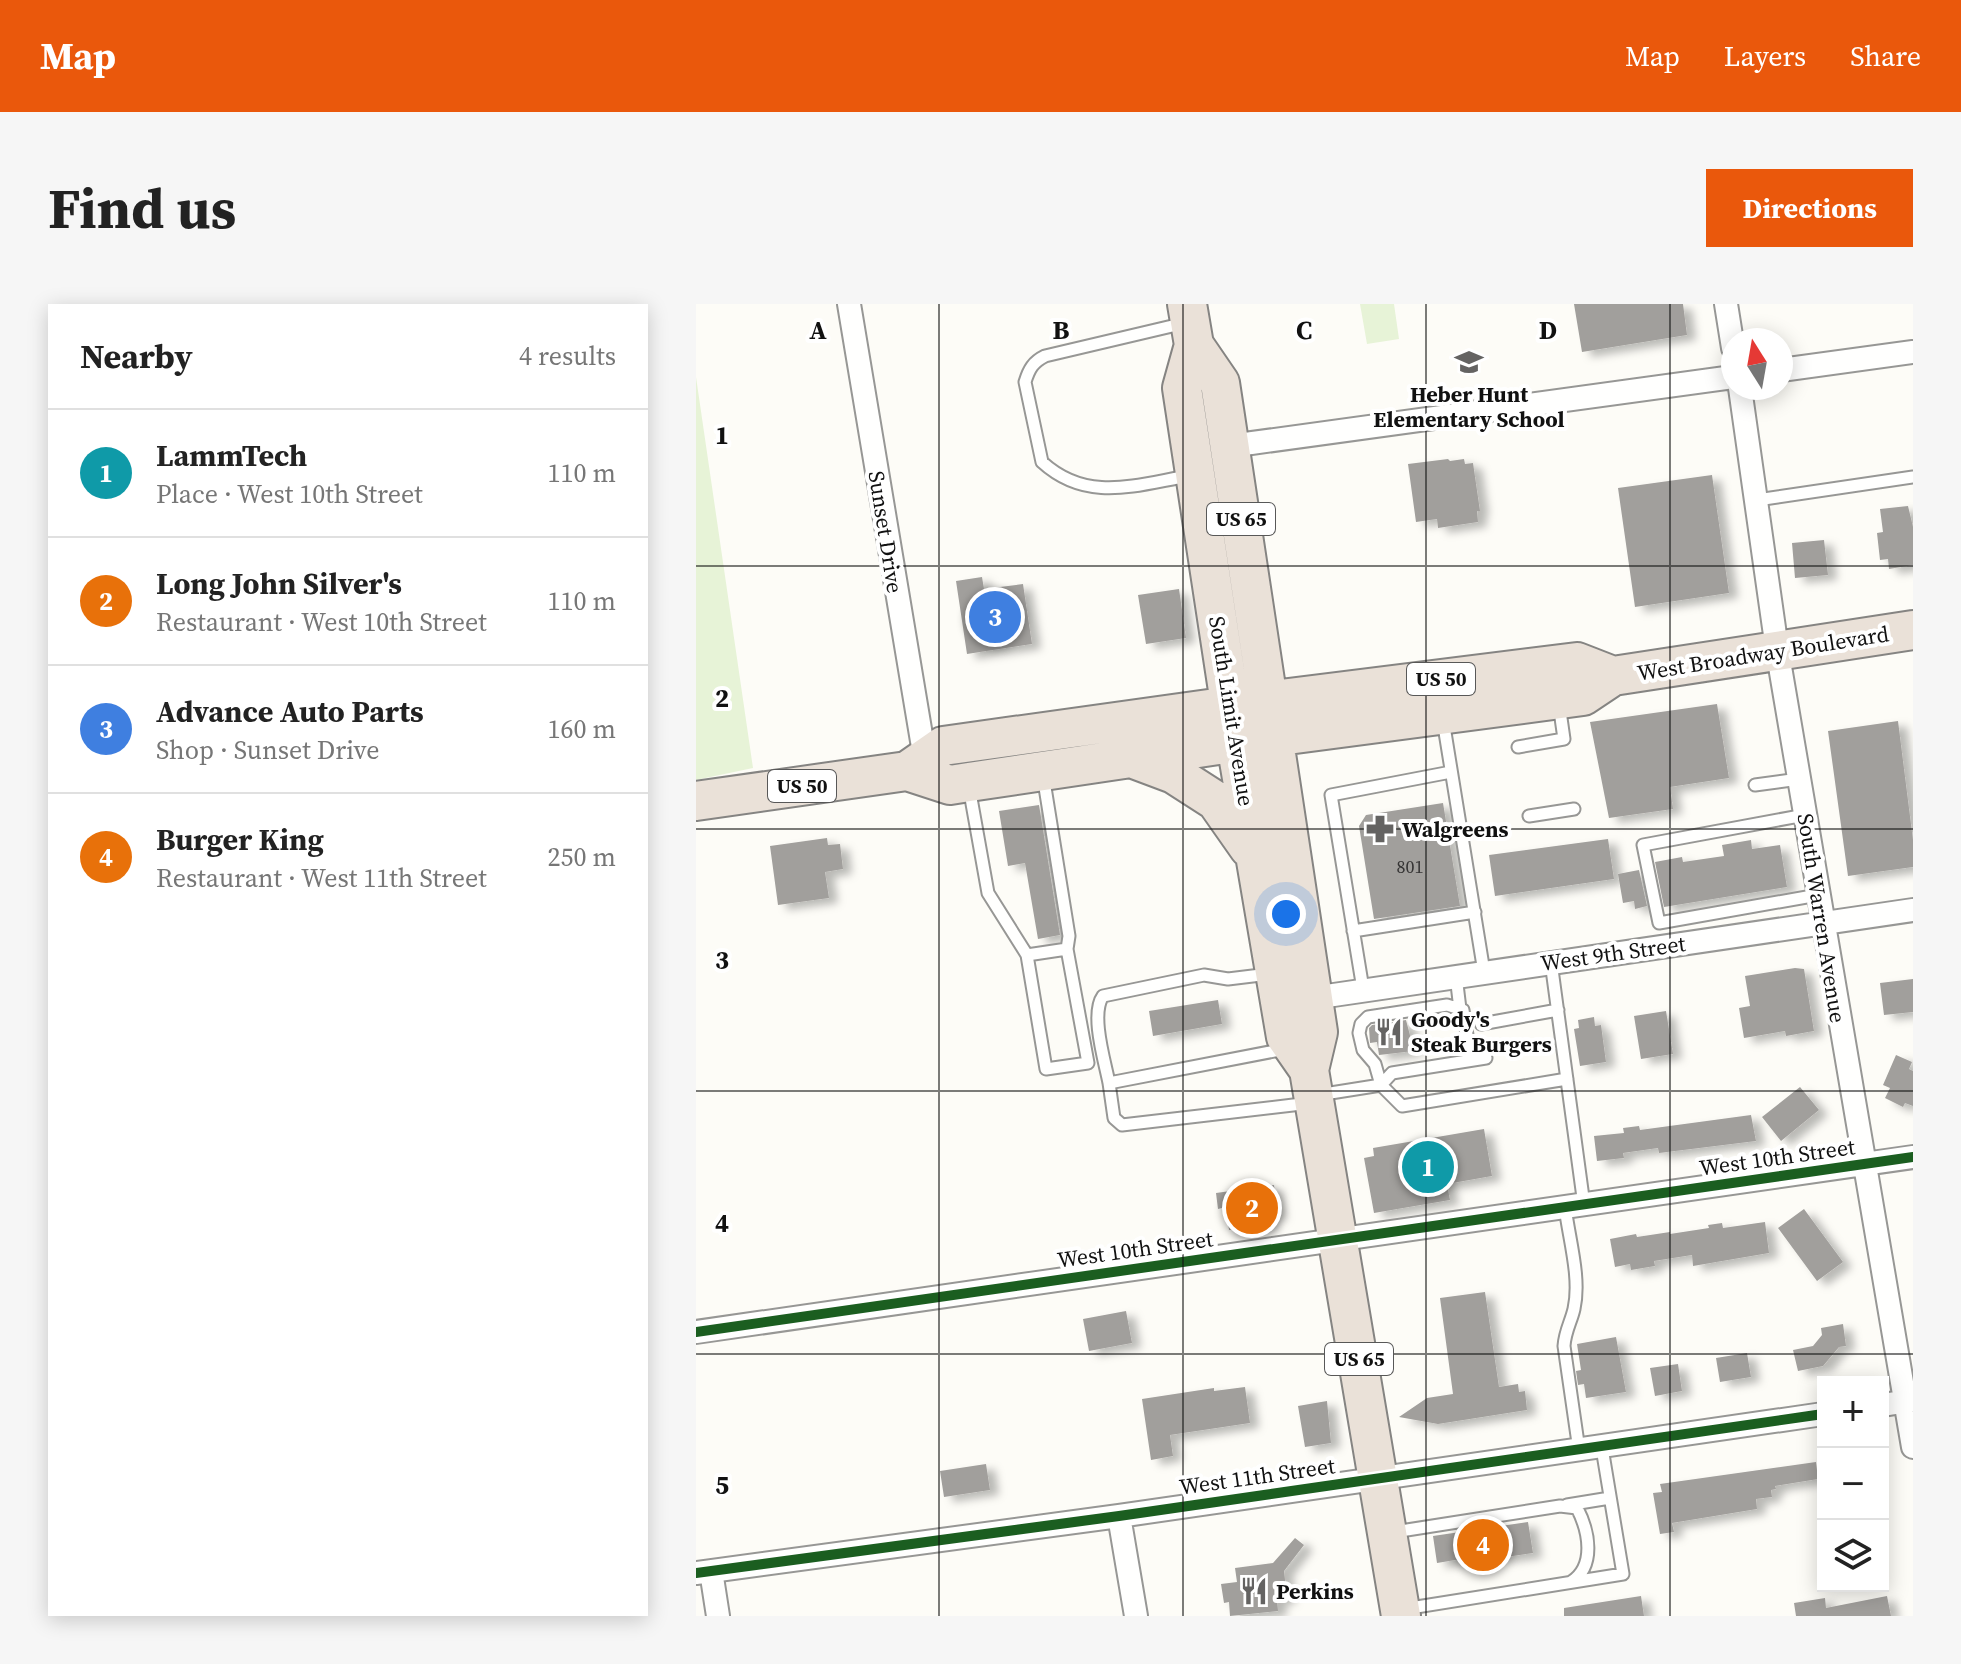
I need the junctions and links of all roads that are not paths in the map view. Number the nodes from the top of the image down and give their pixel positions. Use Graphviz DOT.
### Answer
graph roads {
  1 [pos="849,304"];
  2 [pos="1726,304"];
  3 [pos="1191,324"];
  4 [pos="1730,328"];
  5 [pos="1913,352"];
  6 [pos="1793,368"];
  7 [pos="1721,379"];
  8 [pos="1742,400"];
  9 [pos="1230,446"];
  10 [pos="1197,475"];
  11 [pos="1913,477"];
  12 [pos="1757,500"];
  13 [pos="1913,630"];
  14 [pos="1777,649"];
  15 [pos="1613,676"];
  16 [pos="1559,699"];
  17 [pos="1442,716"];
  18 [pos="1251,722"];
  19 [pos="1518,747"];
  20 [pos="1131,758"];
  21 [pos="916,765"];
  22 [pos="1042,771"];
  23 [pos="1451,772"];
  24 [pos="1799,779"];
  25 [pos="969,782"];
  26 [pos="1755,785"];
  27 [pos="696,801"];
  28 [pos="1574,809"];
  29 [pos="1805,815"];
  30 [pos="1529,816"];
  31 [pos="1255,857"];
  32 [pos="1818,895"];
  33 [pos="1913,910"];
  34 [pos="1475,912"];
  35 [pos="1823,923"];
  36 [pos="1353,931"];
  37 [pos="1067,949"];
  38 [pos="1027,955"];
  39 [pos="1551,962"];
  40 [pos="1484,972"];
  41 [pos="1274,973"];
  42 [pos="1456,976"];
  43 [pos="1363,989"];
  44 [pos="1313,998"];
  45 [pos="1460,1009"];
  46 [pos="1558,1010"];
  47 [pos="1481,1024"];
  48 [pos="1486,1058"];
  49 [pos="1471,1060"];
  50 [pos="1308,1079"];
  51 [pos="1567,1079"];
  52 [pos="1109,1083"];
  53 [pos="1381,1085"];
  54 [pos="1913,1157"];
  55 [pos="1863,1165"];
  56 [pos="1574,1206"];
  57 [pos="1339,1240"];
  58 [pos="696,1332"];
  59 [pos="1900,1402"];
  60 [pos="1817,1415"];
  61 [pos="1913,1447"];
  62 [pos="1602,1448"];
  63 [pos="1579,1451"];
  64 [pos="1379,1480"];
  65 [pos="1610,1498"];
  66 [pos="1560,1506"];
  67 [pos="1119,1516"];
  68 [pos="1387,1533"];
  69 [pos="703,1572"];
  70 [pos="1571,1583"];
  71 [pos="1400,1613"];
  72 [pos="718,1616"];
  73 [pos="1136,1616"];
  1 -- 21 [label="street, Sunset Drive"];
  2 -- 4 [label="street"];
  3 -- 9 [label="highway, South Limit Avenue / US 65"];
  3 -- 10 [label="highway, South Limit Avenue / US 65"];
  3 -- 10 [label="lane"];
  5 -- 6 [label="street"];
  7 -- 9 [label="street"];
  8 -- 12 [label="street, South Warren Avenue"];
  9 -- 18 [label="highway, South Limit Avenue / US 65"];
  10 -- 18 [label="highway, South Limit Avenue / US 65"];
  11 -- 12 [label="lane"];
  12 -- 14 [label="street, South Warren Avenue"];
  13 -- 14 [label="highway, West Broadway Boulevard / US 50"];
  14 -- 15 [label="highway, West Broadway Boulevard / US 50"];
  14 -- 24 [label="street, South Warren Avenue"];
  15 -- 16 [label="highway, West Broadway Boulevard / US 50"];
  15 -- 18 [label="highway, West Broadway Boulevard / US 50"];
  16 -- 17 [label="highway, West Broadway Boulevard / US 50"];
  16 -- 19 [label="lane"];
  17 -- 18 [label="highway, West Broadway Boulevard / US 50"];
  17 -- 23 [label="lane"];
  18 -- 20 [label="highway, West Broadway Boulevard / US 50"];
  18 -- 21 [label="highway, West Broadway Boulevard / US 50"];
  18 -- 31 [label="highway, South Limit Avenue / US 65"];
  18 -- 44 [label="highway, South Limit Avenue / US 65"];
  20 -- 22 [label="highway, West Broadway Boulevard / US 50"];
  20 -- 31 [label="highway"];
  21 -- 25 [label="highway, West Broadway Boulevard / US 50"];
  21 -- 27 [label="highway, West Broadway Boulevard / US 50"];
  22 -- 25 [label="highway, West Broadway Boulevard / US 50"];
  22 -- 37 [label="lane"];
  23 -- 34 [label="lane"];
  23 -- 36 [label="lane"];
  24 -- 26 [label="lane"];
  24 -- 29 [label="street, South Warren Avenue"];
  25 -- 38 [label="lane"];
  28 -- 30 [label="lane"];
  29 -- 32 [label="street, South Warren Avenue"];
  29 -- 32 [label="lane"];
  31 -- 41 [label="highway, South Limit Avenue / US 65"];
  32 -- 35 [label="street, South Warren Avenue"];
  33 -- 35 [label="street, West 9th Street"];
  34 -- 36 [label="lane"];
  34 -- 40 [label="lane"];
  35 -- 39 [label="street, West 9th Street"];
  35 -- 55 [label="street, South Warren Avenue"];
  36 -- 43 [label="lane"];
  37 -- 38 [label="lane"];
  37 -- 38 [label="lane"];
  39 -- 40 [label="street, West 9th Street"];
  39 -- 46 [label="lane"];
  40 -- 42 [label="street, West 9th Street"];
  41 -- 50 [label="highway, South Limit Avenue / US 65"];
  41 -- 52 [label="lane"];
  42 -- 43 [label="street, West 9th Street"];
  42 -- 45 [label="lane"];
  43 -- 44 [label="street, West 9th Street"];
  44 -- 50 [label="highway, South Limit Avenue / US 65"];
  45 -- 49 [label="lane"];
  45 -- 53 [label="lane"];
  46 -- 47 [label="lane"];
  46 -- 51 [label="lane"];
  48 -- 49 [label="lane"];
  49 -- 53 [label="lane"];
  50 -- 52 [label="lane"];
  50 -- 52 [label="lane"];
  50 -- 53 [label="lane"];
  50 -- 57 [label="highway, South Limit Avenue / US 65"];
  51 -- 53 [label="lane"];
  51 -- 56 [label="lane"];
  54 -- 55 [label="street, West 10th Street"];
  55 -- 56 [label="street, West 10th Street"];
  55 -- 59 [label="street, South Warren Avenue"];
  56 -- 57 [label="street, West 10th Street"];
  56 -- 63 [label="lane"];
  57 -- 58 [label="street, West 10th Street"];
  57 -- 64 [label="highway, South Limit Avenue / US 65"];
  59 -- 61 [label="street, South Warren Avenue"];
  60 -- 62 [label="street, West 11th Street"];
  62 -- 63 [label="street, West 11th Street"];
  62 -- 65 [label="lane"];
  63 -- 64 [label="street, West 11th Street"];
  64 -- 67 [label="street, West 11th Street"];
  64 -- 68 [label="highway, South Limit Avenue / US 65"];
  65 -- 66 [label="lane"];
  65 -- 70 [label="lane"];
  66 -- 68 [label="lane"];
  66 -- 70 [label="lane"];
  67 -- 69 [label="street, West 11th Street"];
  67 -- 73 [label="street"];
  68 -- 71 [label="highway, South Limit Avenue / US 65"];
  69 -- 72 [label="street"];
  70 -- 71 [label="lane"];
}
